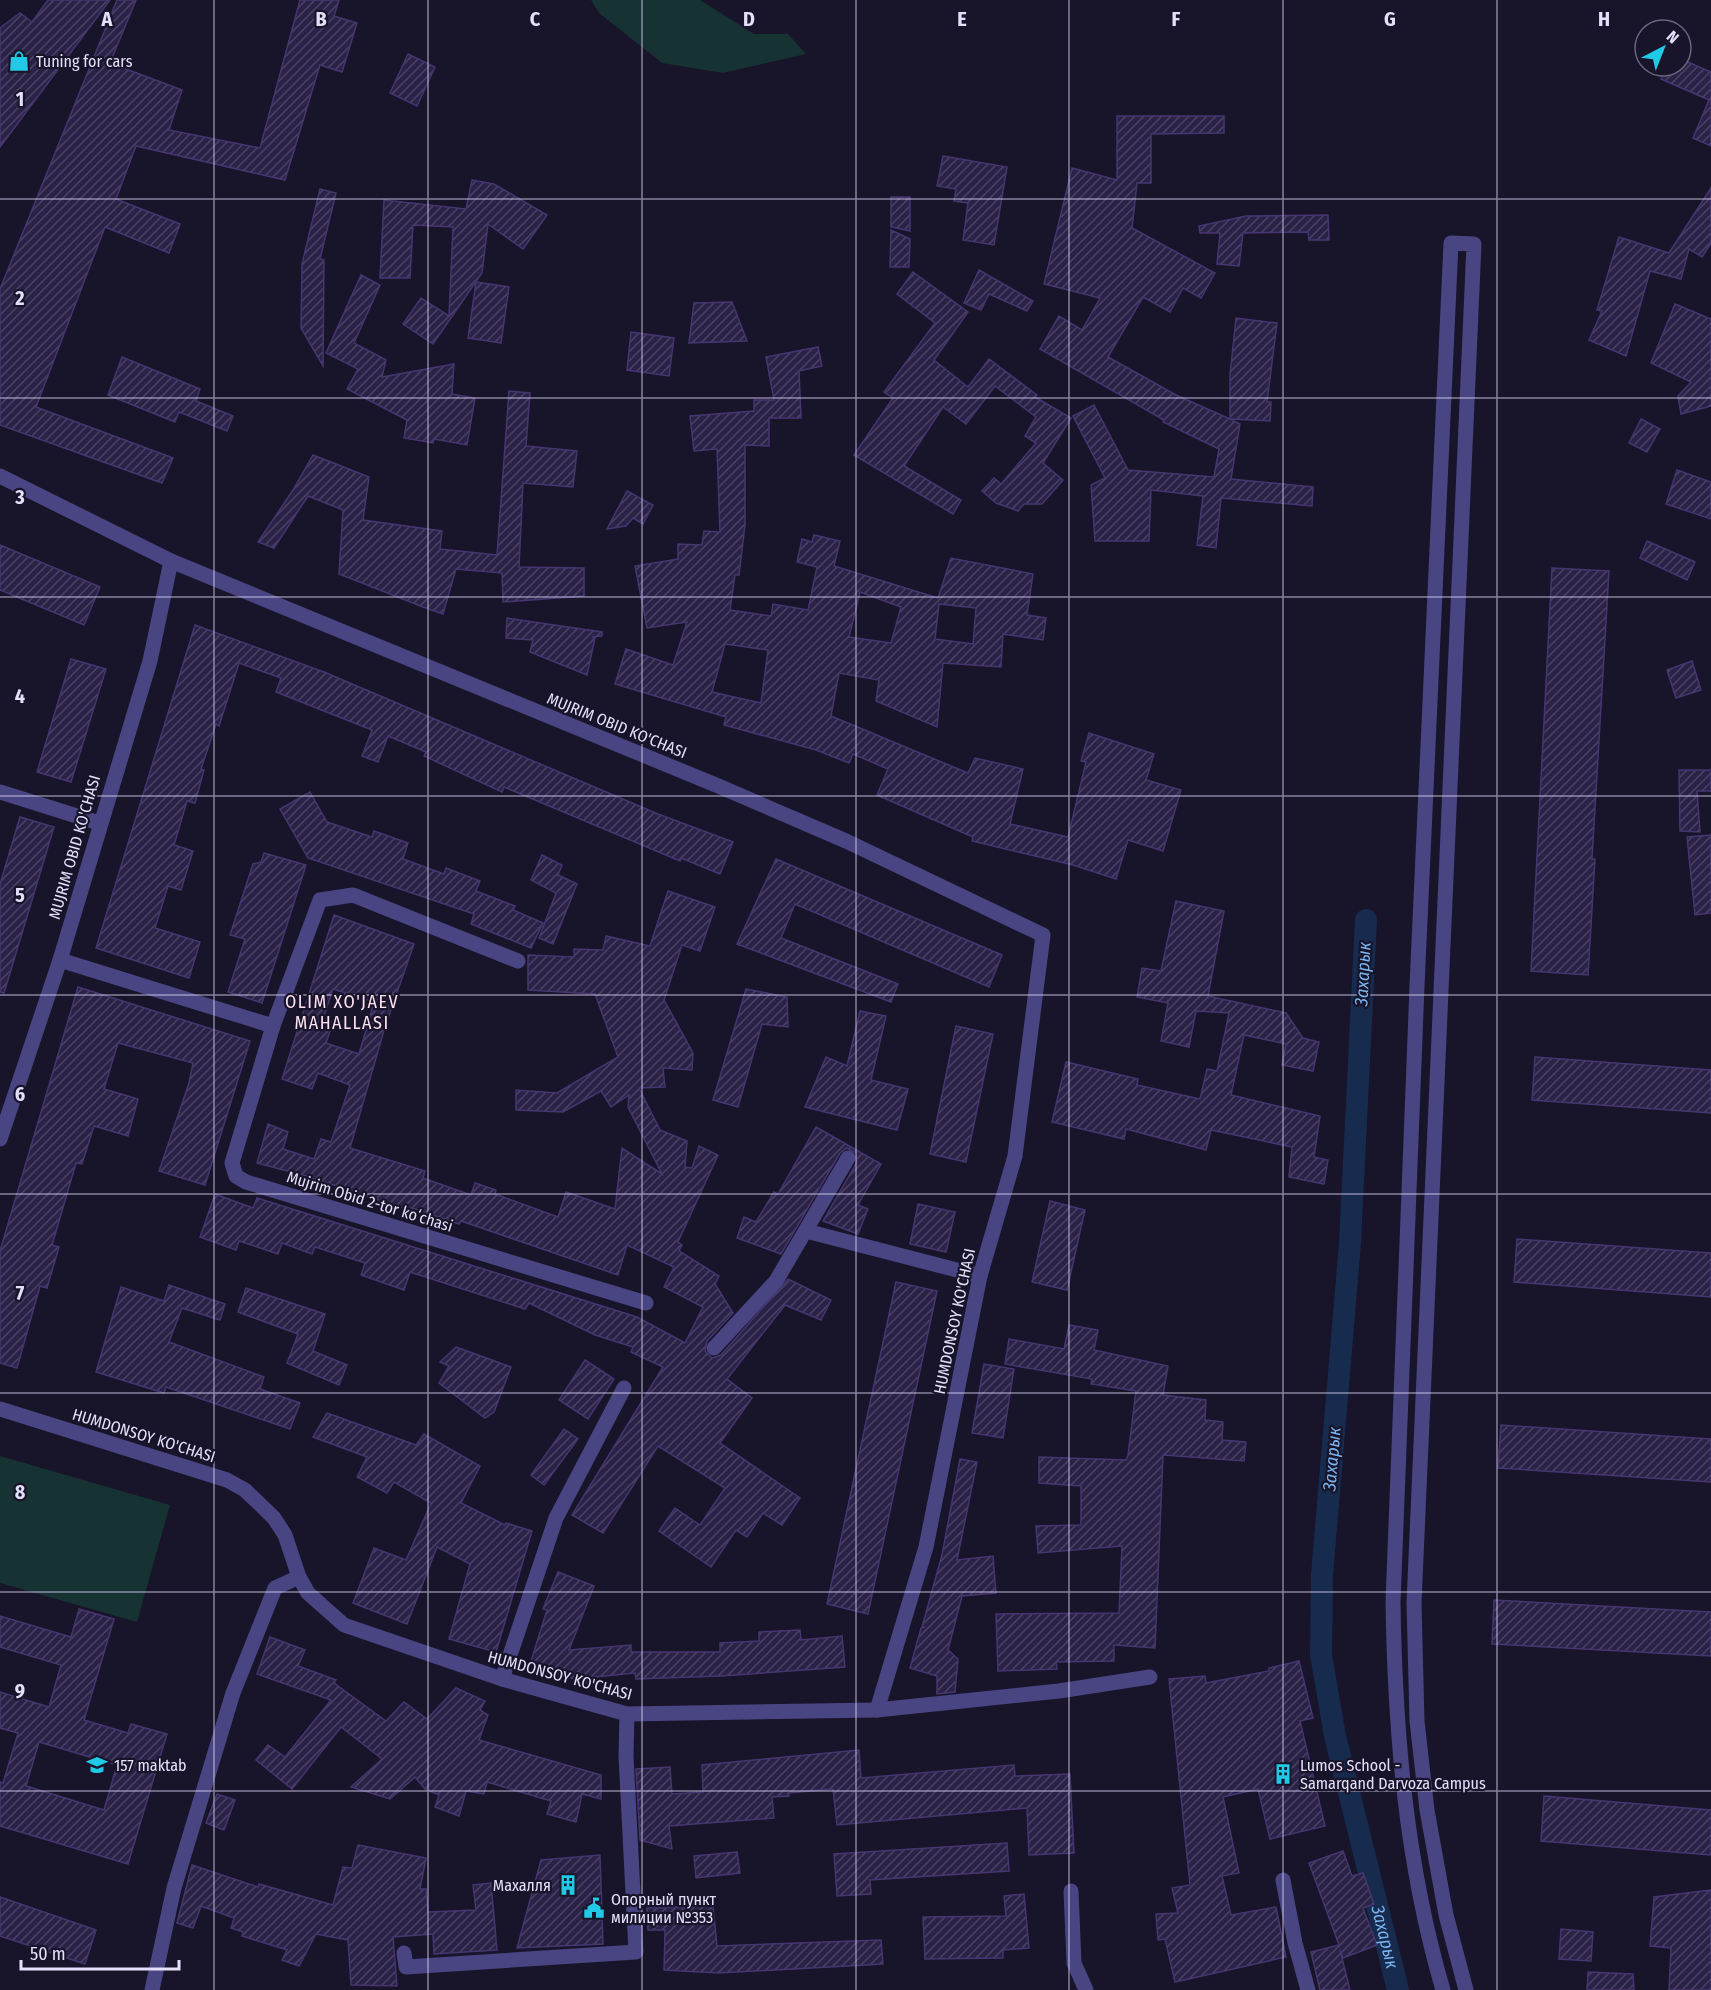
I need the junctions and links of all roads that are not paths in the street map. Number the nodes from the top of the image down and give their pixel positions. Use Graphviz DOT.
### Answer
graph roads {
  1 [pos="0,476"];
  2 [pos="171,561"];
  3 [pos="0,792"];
  4 [pos="99,823"];
  5 [pos="1043,935"];
  6 [pos="60,960"];
  7 [pos="518,961"];
  8 [pos="273,1026"];
  9 [pos="0,1139"];
  10 [pos="848,1158"];
  11 [pos="806,1231"];
  12 [pos="980,1276"];
  13 [pos="646,1303"];
  14 [pos="714,1348"];
  15 [pos="624,1388"];
  16 [pos="0,1408"];
  17 [pos="299,1576"];
  18 [pos="1150,1677"];
  19 [pos="502,1679"];
  20 [pos="877,1710"];
  21 [pos="627,1713"];
  22 [pos="1283,1880"];
  23 [pos="1071,1891"];
  24 [pos="404,1953"];
  25 [pos="152,1990"];
  26 [pos="1086,1990"];
  27 [pos="1308,1990"];
  28 [pos="1443,1990"];
  29 [pos="1466,1990"];
  1 -- 2 [label="street, MUJRIM OBID KO'CHASI"];
  2 -- 4 [label="street, MUJRIM OBID KO'CHASI"];
  2 -- 5 [label="street, MUJRIM OBID KO'CHASI"];
  3 -- 4 [label="street"];
  4 -- 6 [label="street, MUJRIM OBID KO'CHASI"];
  5 -- 12 [label="street, HUMDONSOY KO'CHASI"];
  6 -- 8 [label="street"];
  6 -- 9 [label="street, MUJRIM OBID KO'CHASI"];
  7 -- 8 [label="street, Mujrim Obid 2-tor koʻchasi"];
  8 -- 13 [label="street, Mujrim Obid 2-tor koʻchasi"];
  10 -- 11 [label="street"];
  11 -- 12 [label="street"];
  11 -- 14 [label="street"];
  12 -- 20 [label="street, HUMDONSOY KO'CHASI"];
  15 -- 19 [label="street"];
  16 -- 17 [label="street, HUMDONSOY KO'CHASI"];
  17 -- 19 [label="street, HUMDONSOY KO'CHASI"];
  17 -- 25 [label="street"];
  18 -- 20 [label="street, HUMDONSOY KO'CHASI"];
  19 -- 21 [label="street, HUMDONSOY KO'CHASI"];
  20 -- 21 [label="street, HUMDONSOY KO'CHASI"];
  21 -- 24 [label="street"];
  22 -- 27 [label="street"];
  23 -- 26 [label="street"];
  28 -- 29 [label="street"];
}
